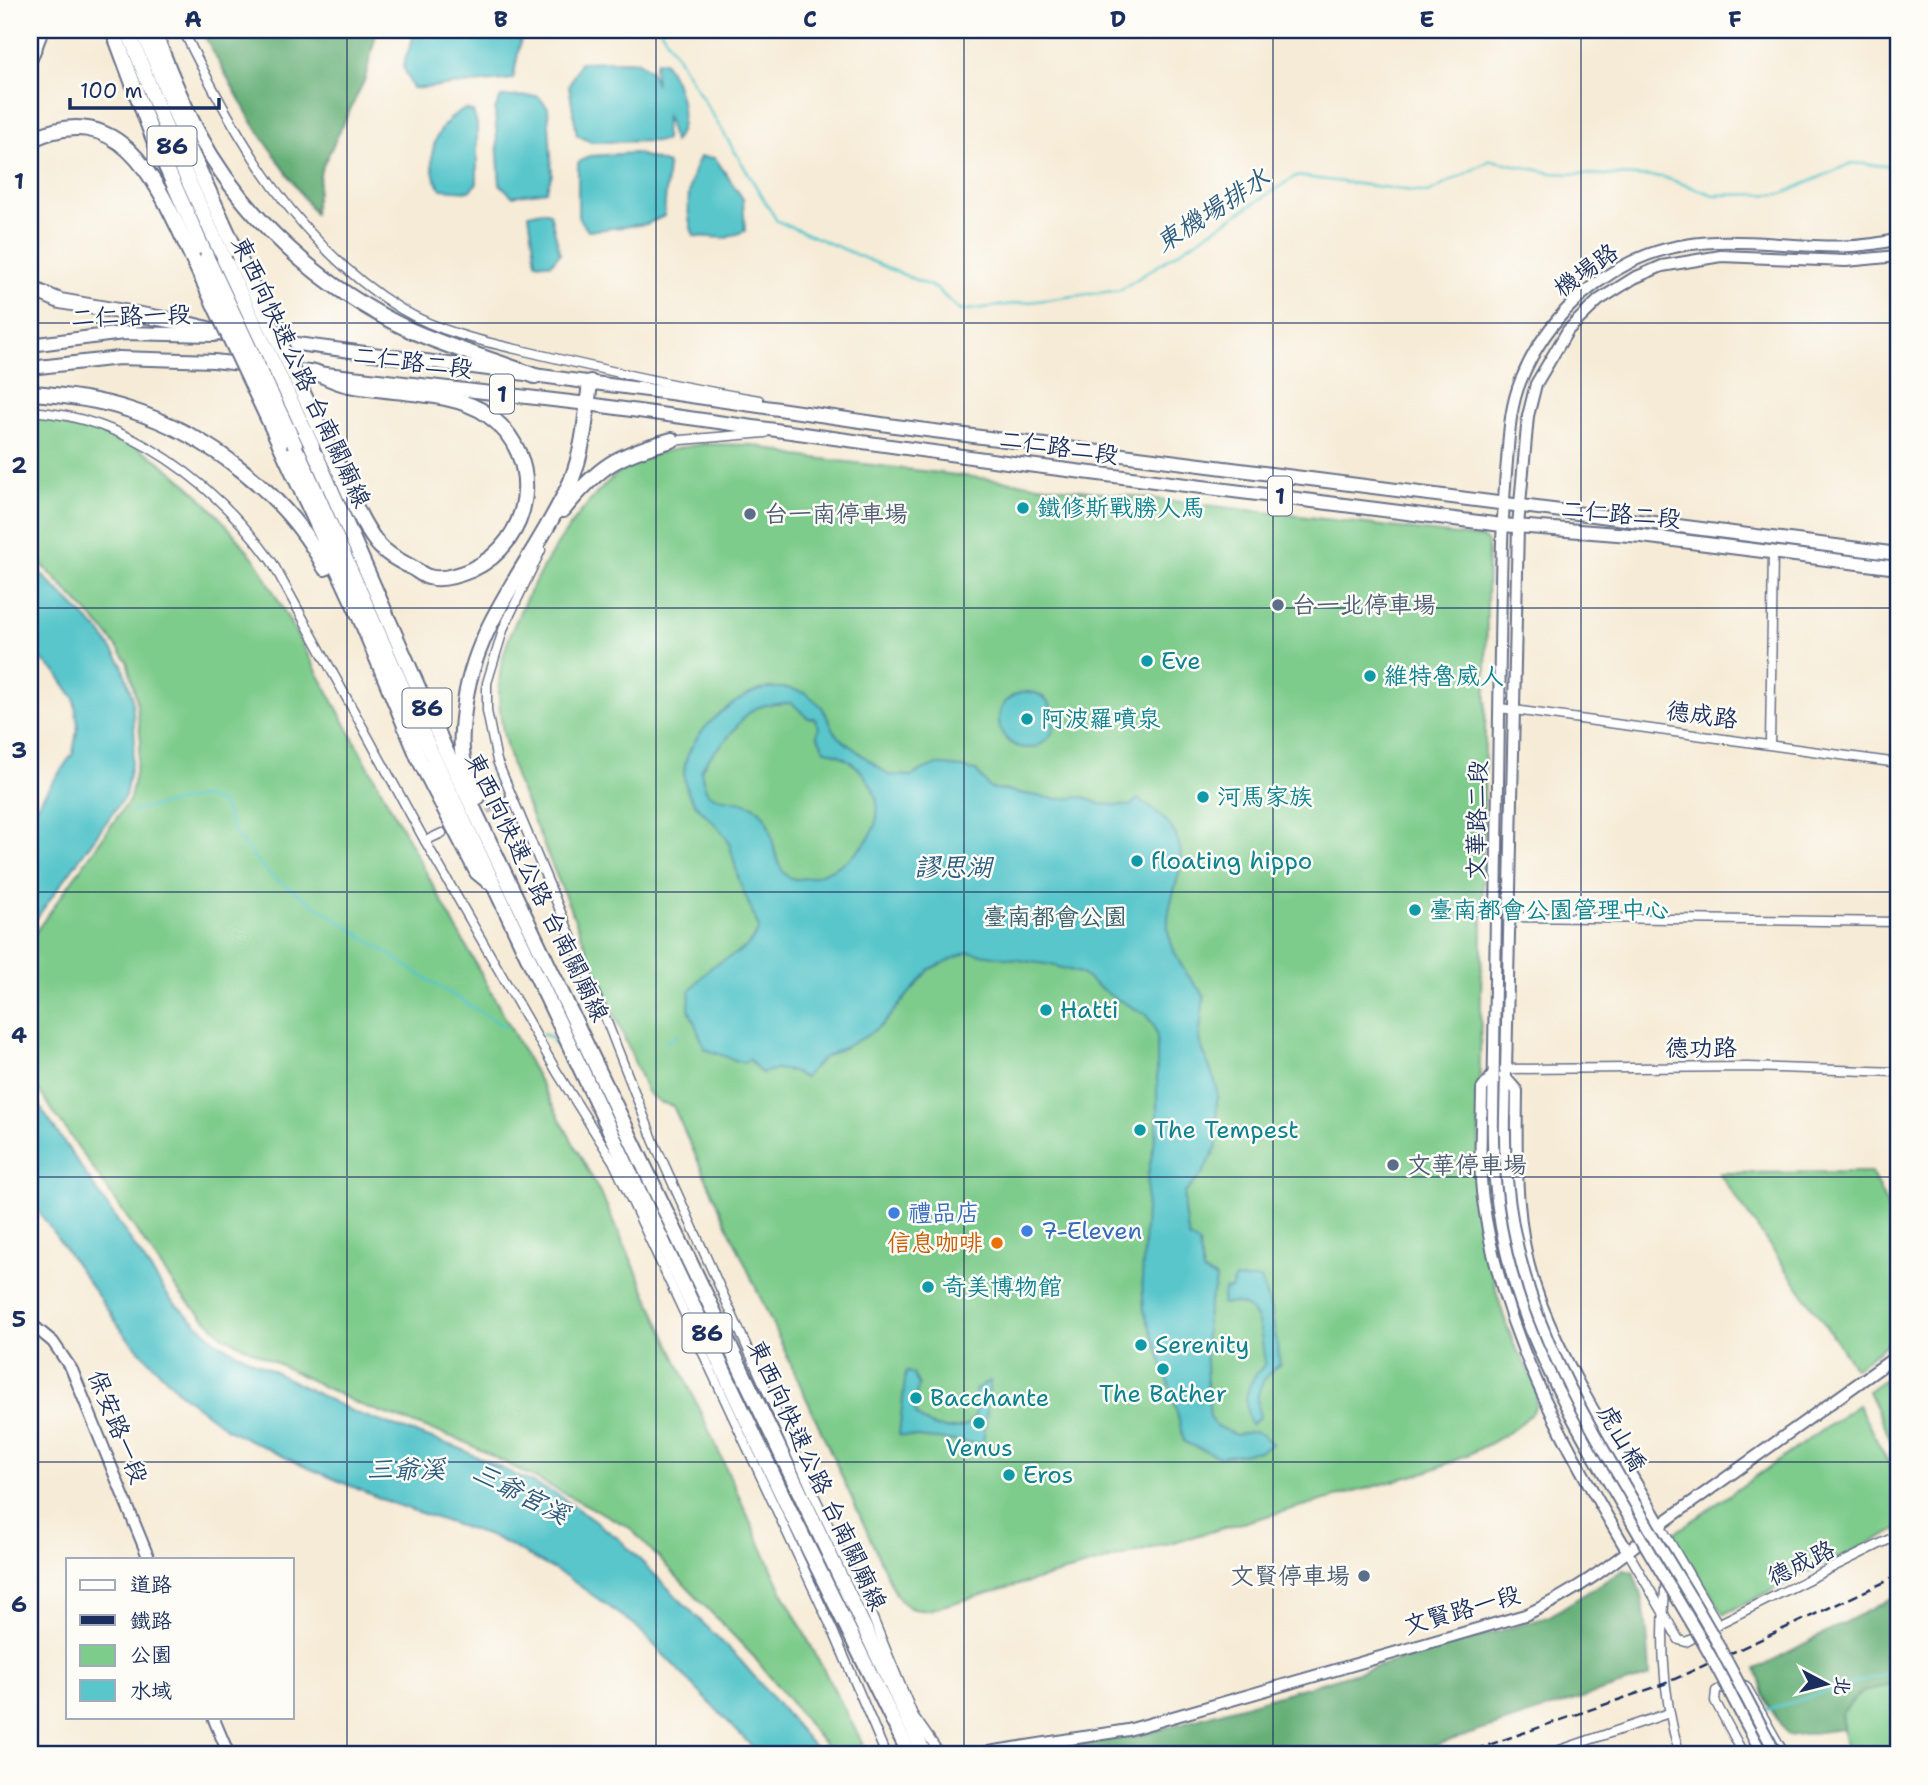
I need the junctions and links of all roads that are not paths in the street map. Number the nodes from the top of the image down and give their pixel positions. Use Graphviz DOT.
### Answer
graph roads {
  1 [pos="41,30"];
  2 [pos="113,30"];
  3 [pos="128,30"];
  4 [pos="143,30"];
  5 [pos="153,30"];
  6 [pos="183,30"];
  7 [pos="30,58"];
  8 [pos="30,140"];
  9 [pos="1898,239"];
  10 [pos="1898,256"];
  11 [pos="30,288"];
  12 [pos="235,336"];
  13 [pos="30,345"];
  14 [pos="214,360"];
  15 [pos="30,368"];
  16 [pos="315,372"];
  17 [pos="535,376"];
  18 [pos="590,383"];
  19 [pos="30,393"];
  20 [pos="588,404"];
  21 [pos="30,411"];
  22 [pos="895,426"];
  23 [pos="789,430"];
  24 [pos="673,440"];
  25 [pos="288,444"];
  26 [pos="1503,503"];
  27 [pos="1519,506"];
  28 [pos="1502,525"];
  29 [pos="1518,526"];
  30 [pos="544,533"];
  31 [pos="1773,552"];
  32 [pos="1898,554"];
  33 [pos="1898,568"];
  34 [pos="370,644"];
  35 [pos="1500,708"];
  36 [pos="1512,708"];
  37 [pos="1770,744"];
  38 [pos="1898,763"];
  39 [pos="512,798"];
  40 [pos="496,806"];
  41 [pos="442,833"];
  42 [pos="425,841"];
  43 [pos="494,886"];
  44 [pos="1509,917"];
  45 [pos="1898,922"];
  46 [pos="551,966"];
  47 [pos="1898,1072"];
  48 [pos="1500,1073"];
  49 [pos="599,1086"];
  50 [pos="1499,1116"];
  51 [pos="619,1159"];
  52 [pos="30,1323"];
  53 [pos="1898,1355"];
  54 [pos="808,1499"];
  55 [pos="783,1510"];
  56 [pos="1660,1525"];
  57 [pos="1898,1535"];
  58 [pos="1670,1542"];
  59 [pos="1628,1552"];
  60 [pos="149,1558"];
  61 [pos="1662,1609"];
  62 [pos="1718,1624"];
  63 [pos="1669,1713"];
  64 [pos="213,1718"];
  65 [pos="229,1755"];
  66 [pos="886,1755"];
  67 [pos="910,1755"];
  68 [pos="925,1755"];
  69 [pos="941,1755"];
  70 [pos="969,1755"];
  71 [pos="1545,1755"];
  72 [pos="1680,1755"];
  73 [pos="1744,1755"];
  74 [pos="1763,1755"];
  75 [pos="1777,1755"];
  76 [pos="1785,1755"];
  1 -- 7 [label="highway"];
  2 -- 25 [label="highway, 東西向快速公路 台南關廟線 / 86, bridge"];
  3 -- 46 [label="highway, 東西向快速公路 台南關廟線 / 86, bridge"];
  4 -- 16 [label="highway, bridge"];
  5 -- 17 [label="highway"];
  6 -- 22 [label="street"];
  8 -- 25 [label="highway, bridge"];
  9 -- 26 [label="street, 機場路"];
  10 -- 27 [label="street, 機場路"];
  11 -- 12 [label="highway"];
  12 -- 13 [label="main road, 二仁路一段 / 1"];
  12 -- 17 [label="main road, 二仁路二段 / 1"];
  14 -- 15 [label="main road, 二仁路一段 / 1"];
  14 -- 16 [label="main road, 二仁路二段 / 1"];
  16 -- 20 [label="main road, 二仁路二段 / 1"];
  17 -- 18 [label="main road, 二仁路二段 / 1"];
  18 -- 20 [label="highway"];
  18 -- 22 [label="main road, 二仁路二段 / 1"];
  19 -- 34 [label="highway"];
  20 -- 23 [label="main road, 二仁路二段 / 1"];
  20 -- 30 [label="highway"];
  21 -- 42 [label="street"];
  22 -- 26 [label="main road, 二仁路二段 / 1"];
  23 -- 24 [label="street"];
  23 -- 28 [label="main road, 二仁路二段 / 1"];
  24 -- 30 [label="highway"];
  24 -- 39 [label="street"];
  25 -- 34 [label="highway"];
  25 -- 43 [label="highway, 東西向快速公路 台南關廟線 / 86"];
  26 -- 27 [label="main road, 二仁路二段 / 1"];
  26 -- 28 [label="street, 機場路"];
  27 -- 29 [label="street, 機場路"];
  27 -- 32 [label="main road, 二仁路二段 / 1"];
  28 -- 29 [label="main road, 二仁路二段 / 1"];
  28 -- 35 [label="street, 文華路二段"];
  29 -- 31 [label="main road, 二仁路二段 / 1"];
  29 -- 36 [label="street, 文華路二段"];
  30 -- 46 [label="highway"];
  31 -- 33 [label="main road, 二仁路二段 / 1"];
  31 -- 37 [label="street"];
  34 -- 43 [label="highway"];
  35 -- 36 [label="street, 德成路"];
  35 -- 48 [label="street, 文華路二段"];
  36 -- 37 [label="street, 德成路"];
  36 -- 44 [label="street, 文華路二段"];
  37 -- 38 [label="street, 德成路"];
  39 -- 40 [label="street"];
  39 -- 54 [label="street"];
  41 -- 42 [label="street"];
  42 -- 51 [label="street"];
  43 -- 49 [label="highway, 東西向快速公路 台南關廟線 / 86"];
  44 -- 45 [label="street"];
  44 -- 48 [label="street, 文華路二段"];
  46 -- 49 [label="highway, 東西向快速公路 台南關廟線 / 86"];
  47 -- 48 [label="street, 德功路"];
  48 -- 50 [label="street, 文華路二段"];
  48 -- 56 [label="street"];
  48 -- 59 [label="street"];
  49 -- 51 [label="highway, 東西向快速公路 台南關廟線 / 86"];
  49 -- 54 [label="highway, 東西向快速公路 台南關廟線 / 86"];
  50 -- 74 [label="street, 虎山橋, bridge"];
  50 -- 75 [label="street, 虎山橋, bridge"];
  51 -- 55 [label="highway, 東西向快速公路 台南關廟線 / 86"];
  52 -- 60 [label="street, 保安路一段"];
  53 -- 56 [label="street, 文賢路一段"];
  54 -- 68 [label="highway, 東西向快速公路 台南關廟線 / 86"];
  54 -- 69 [label="street"];
  55 -- 66 [label="street"];
  55 -- 67 [label="highway, 東西向快速公路 台南關廟線 / 86"];
  56 -- 58 [label="street"];
  56 -- 59 [label="street, 文賢路一段"];
  57 -- 62 [label="street, 德成路"];
  58 -- 61 [label="street"];
  58 -- 62 [label="street"];
  59 -- 61 [label="street"];
  59 -- 70 [label="street, 文賢路一段"];
  61 -- 62 [label="street"];
  61 -- 63 [label="street"];
  63 -- 71 [label="street"];
  63 -- 72 [label="street"];
  64 -- 65 [label="street"];
  73 -- 76 [label="street"];
}
